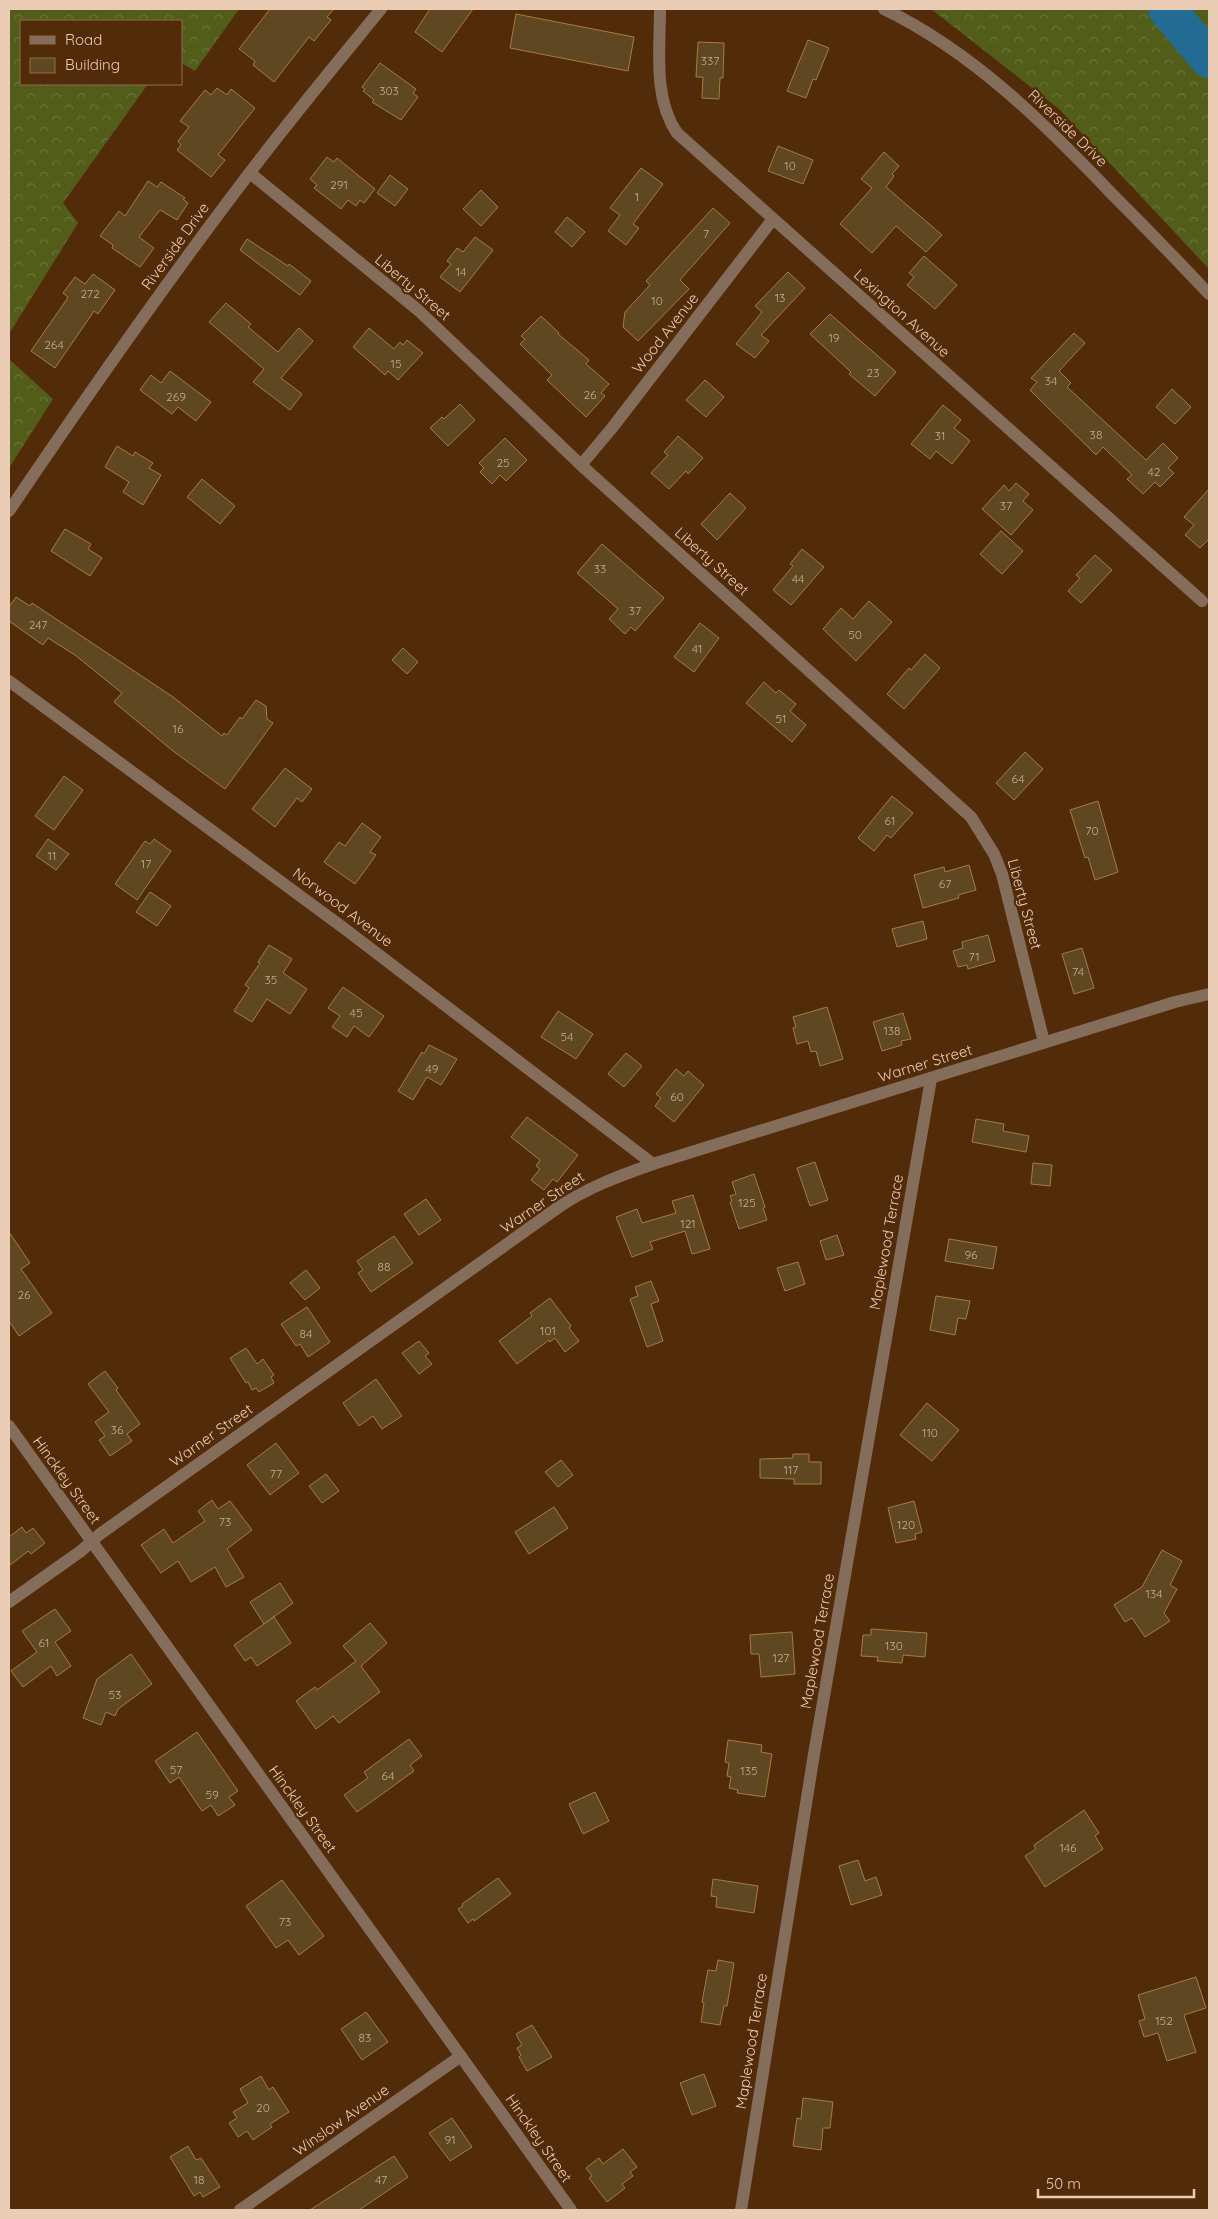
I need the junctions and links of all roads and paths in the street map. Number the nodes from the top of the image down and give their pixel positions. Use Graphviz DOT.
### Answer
graph roads {
  1 [pos="380,9"];
  2 [pos="660,9"];
  3 [pos="884,9"];
  4 [pos="250,173"];
  5 [pos="773,219"];
  6 [pos="1209,294"];
  7 [pos="580,465"];
  8 [pos="9,511"];
  9 [pos="1202,601"];
  10 [pos="9,681"];
  11 [pos="1209,994"];
  12 [pos="1044,1042"];
  13 [pos="931,1079"];
  14 [pos="653,1164"];
  15 [pos="9,1426"];
  16 [pos="92,1542"];
  17 [pos="9,1602"];
  18 [pos="461,2056"];
  19 [pos="240,2210"];
  20 [pos="571,2210"];
  21 [pos="741,2210"];
  1 -- 4 [label="street, Riverside Drive"];
  2 -- 5 [label="street, Lexington Avenue"];
  3 -- 6 [label="street, Riverside Drive"];
  4 -- 7 [label="street, Liberty Street"];
  4 -- 8 [label="street, Riverside Drive"];
  5 -- 7 [label="street, Wood Avenue"];
  5 -- 9 [label="street, Lexington Avenue"];
  7 -- 12 [label="street, Liberty Street"];
  10 -- 14 [label="street, Norwood Avenue"];
  11 -- 12 [label="street, Warner Street"];
  12 -- 13 [label="street, Warner Street"];
  13 -- 14 [label="street, Warner Street"];
  13 -- 21 [label="street, Maplewood Terrace"];
  14 -- 16 [label="street, Warner Street"];
  15 -- 16 [label="street, Hinckley Street"];
  16 -- 17 [label="street, Warner Street"];
  16 -- 18 [label="street, Hinckley Street"];
  18 -- 19 [label="street, Winslow Avenue"];
  18 -- 20 [label="street, Hinckley Street"];
}
